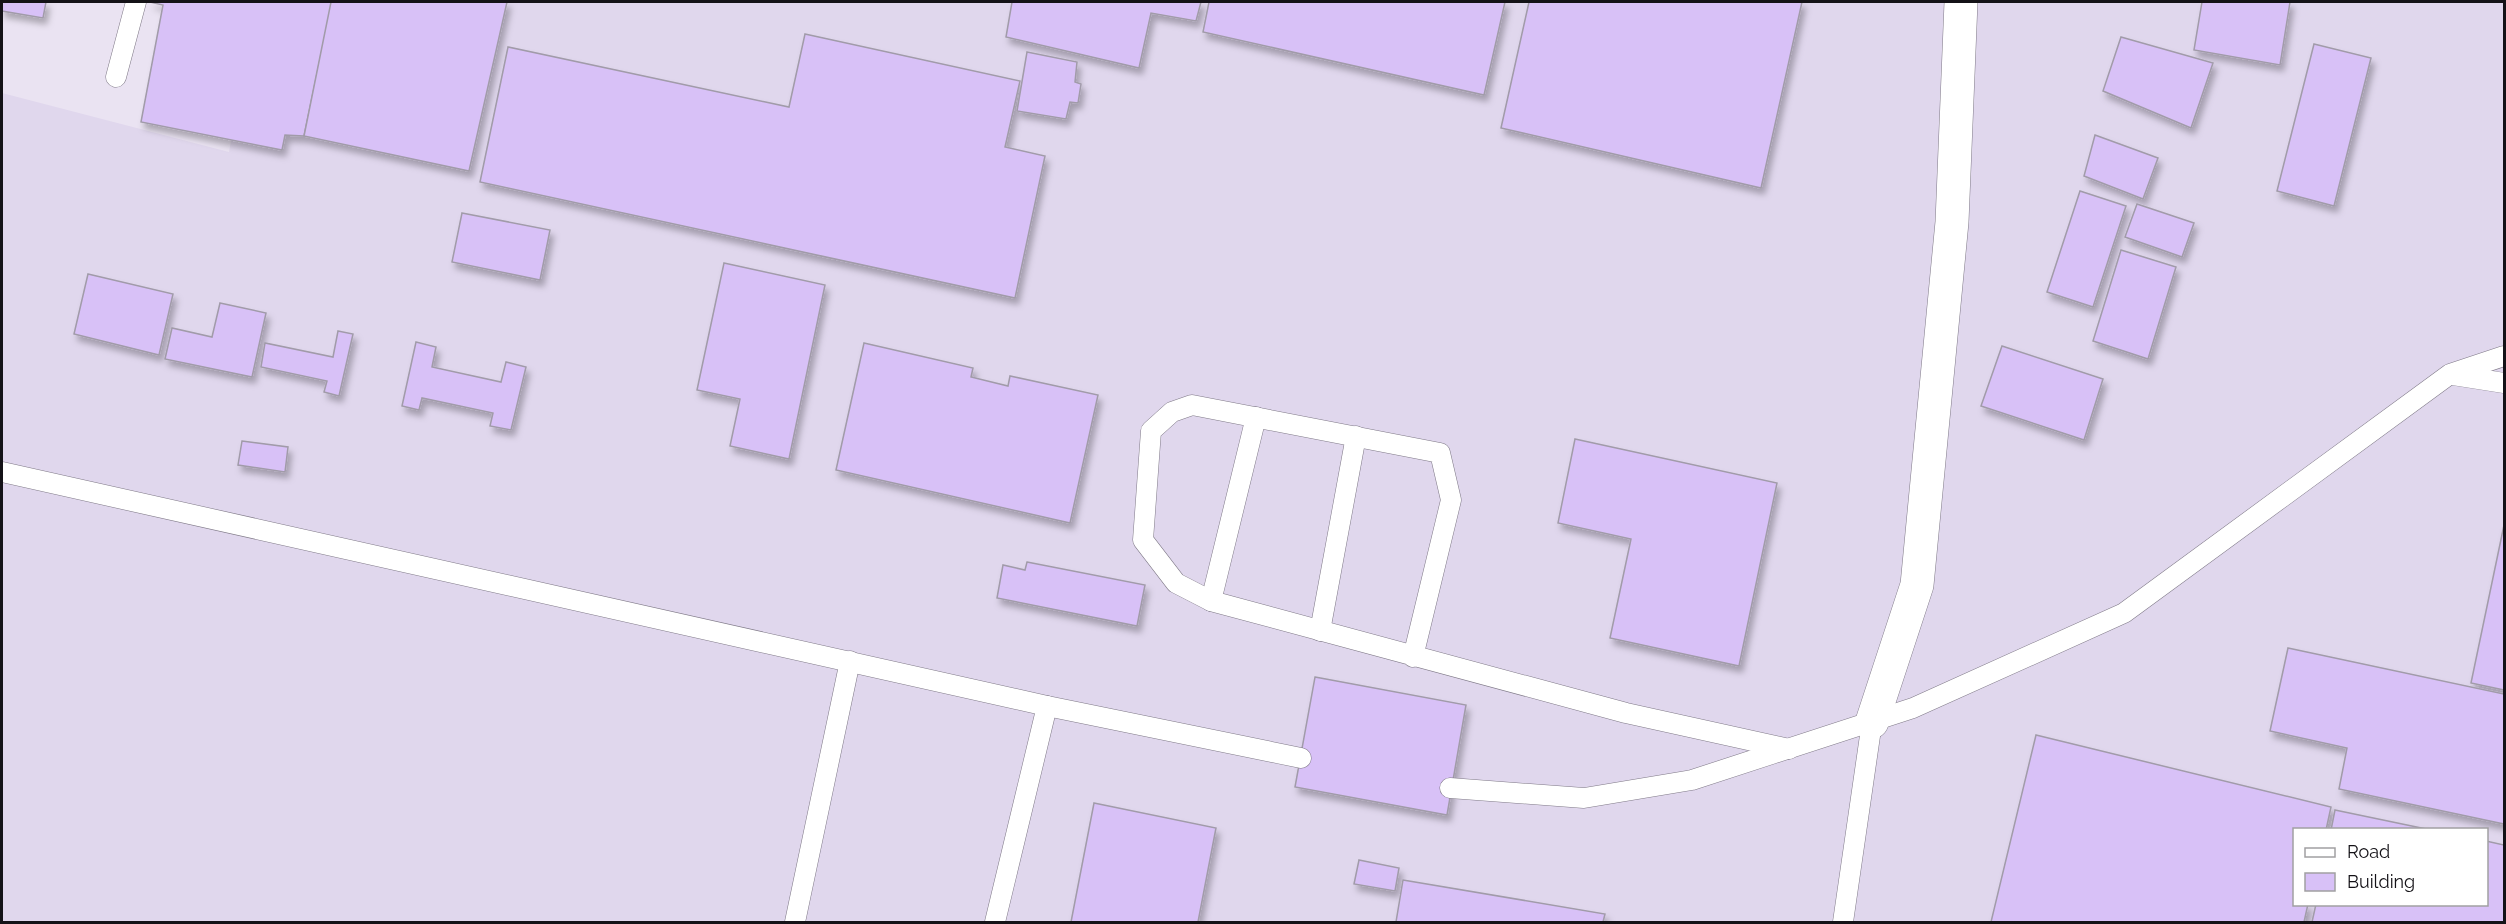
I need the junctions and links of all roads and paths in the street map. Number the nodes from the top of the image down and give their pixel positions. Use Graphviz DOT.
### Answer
graph roads {
  1 [pos="136,2"];
  2 [pos="1961,2"];
  3 [pos="116,77"];
  4 [pos="2505,356"];
  5 [pos="2450,374"];
  6 [pos="2505,383"];
  7 [pos="1256,417"];
  8 [pos="1356,436"];
  9 [pos="2,472"];
  10 [pos="1211,601"];
  11 [pos="1320,631"];
  12 [pos="1413,657"];
  13 [pos="850,661"];
  14 [pos="1047,706"];
  15 [pos="1872,722"];
  16 [pos="1789,749"];
  17 [pos="1301,758"];
  18 [pos="1450,788"];
  19 [pos="795,922"];
  20 [pos="995,922"];
  21 [pos="1843,922"];
  1 -- 3 [label="lane"];
  2 -- 15 [label="street"];
  4 -- 5 [label="lane"];
  5 -- 6 [label="lane"];
  5 -- 15 [label="lane"];
  7 -- 8 [label="lane"];
  7 -- 10 [label="lane"];
  7 -- 10 [label="lane"];
  8 -- 11 [label="lane"];
  8 -- 12 [label="lane"];
  9 -- 13 [label="lane"];
  10 -- 11 [label="lane"];
  11 -- 12 [label="lane"];
  12 -- 16 [label="lane"];
  13 -- 14 [label="lane"];
  13 -- 19 [label="lane"];
  14 -- 17 [label="lane"];
  14 -- 20 [label="lane"];
  15 -- 16 [label="lane"];
  15 -- 21 [label="lane"];
  16 -- 18 [label="lane"];
}
